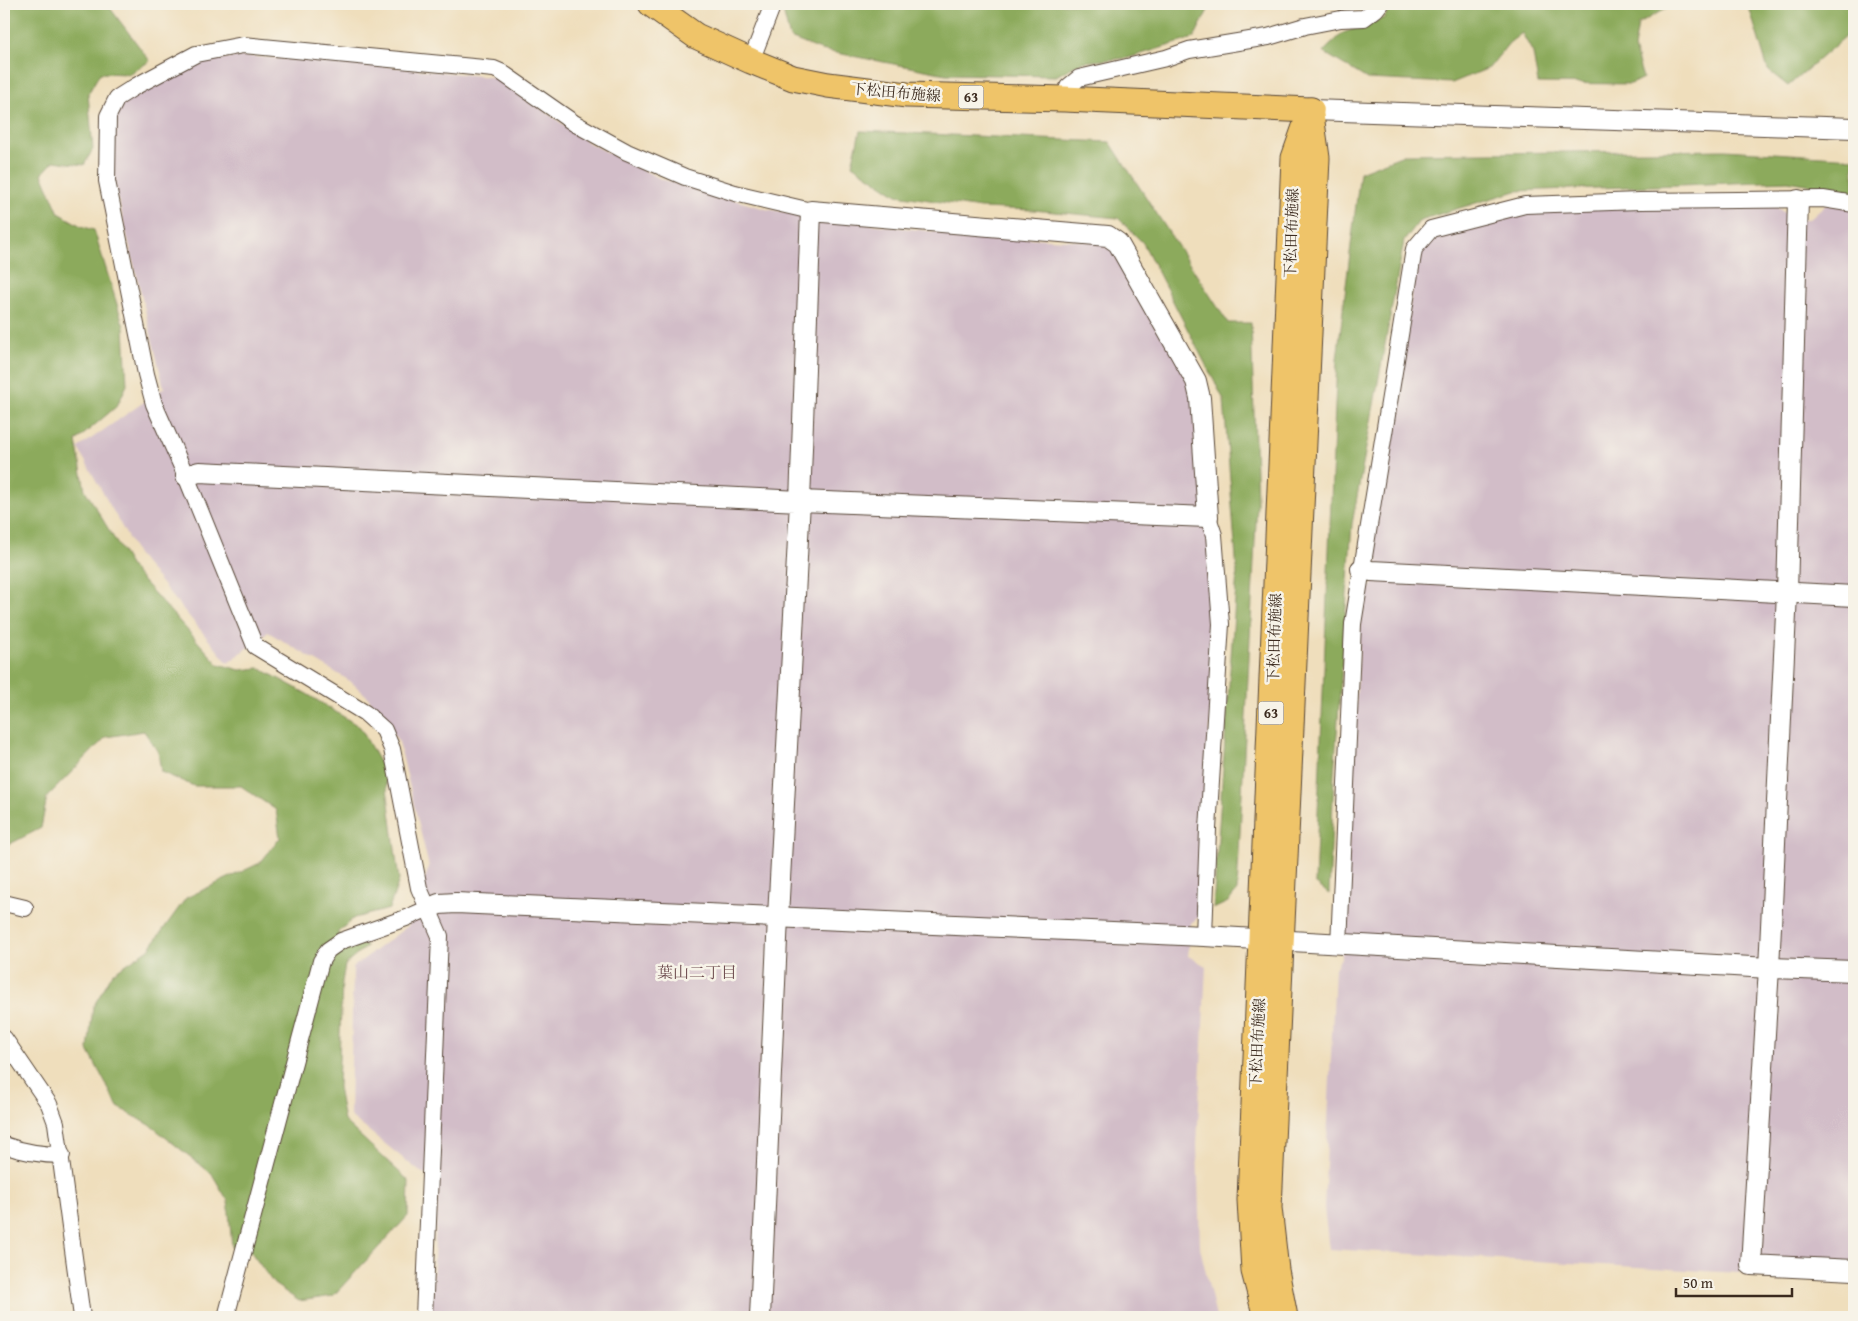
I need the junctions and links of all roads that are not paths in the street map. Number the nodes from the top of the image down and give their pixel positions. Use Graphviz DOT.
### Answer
graph roads {
  1 [pos="651,4"];
  2 [pos="773,4"];
  3 [pos="1380,4"];
  4 [pos="751,61"];
  5 [pos="1064,99"];
  6 [pos="1311,110"];
  7 [pos="1854,128"];
  8 [pos="1798,200"];
  9 [pos="1854,204"];
  10 [pos="811,211"];
  11 [pos="186,476"];
  12 [pos="800,501"];
  13 [pos="1208,517"];
  14 [pos="1361,569"];
  15 [pos="1787,593"];
  16 [pos="1854,596"];
  17 [pos="4,904"];
  18 [pos="25,908"];
  19 [pos="427,909"];
  20 [pos="778,917"];
  21 [pos="1204,936"];
  22 [pos="1272,940"];
  23 [pos="1339,945"];
  24 [pos="1769,968"];
  25 [pos="1854,971"];
  26 [pos="4,1038"];
  27 [pos="4,1145"];
  28 [pos="62,1155"];
  29 [pos="1854,1270"];
  30 [pos="82,1317"];
  31 [pos="226,1317"];
  32 [pos="424,1317"];
  33 [pos="760,1317"];
  34 [pos="1266,1317"];
  35 [pos="1285,1317"];
  1 -- 4 [label="main road, 下松田布施線 / 63"];
  2 -- 4 [label="street"];
  3 -- 5 [label="street"];
  4 -- 5 [label="main road, 下松田布施線 / 63"];
  5 -- 6 [label="main road, 下松田布施線 / 63"];
  6 -- 7 [label="street"];
  6 -- 22 [label="main road, 下松田布施線 / 63"];
  8 -- 9 [label="street"];
  8 -- 14 [label="street"];
  8 -- 15 [label="street"];
  10 -- 11 [label="street"];
  10 -- 12 [label="street"];
  10 -- 13 [label="street"];
  11 -- 12 [label="street"];
  11 -- 19 [label="street"];
  12 -- 13 [label="street"];
  12 -- 20 [label="street"];
  13 -- 21 [label="street"];
  14 -- 15 [label="street"];
  14 -- 23 [label="street"];
  15 -- 16 [label="street"];
  15 -- 24 [label="street"];
  17 -- 18 [label="street"];
  19 -- 20 [label="street"];
  19 -- 31 [label="street"];
  19 -- 32 [label="street"];
  20 -- 21 [label="street"];
  20 -- 33 [label="street"];
  21 -- 22 [label="street"];
  22 -- 23 [label="street"];
  22 -- 34 [label="main road, 下松田布施線 / 63"];
  22 -- 35 [label="main road, 下松田布施線 / 63"];
  23 -- 24 [label="street"];
  24 -- 25 [label="street"];
  24 -- 29 [label="street"];
  26 -- 28 [label="street"];
  27 -- 28 [label="street"];
  28 -- 30 [label="street"];
}
